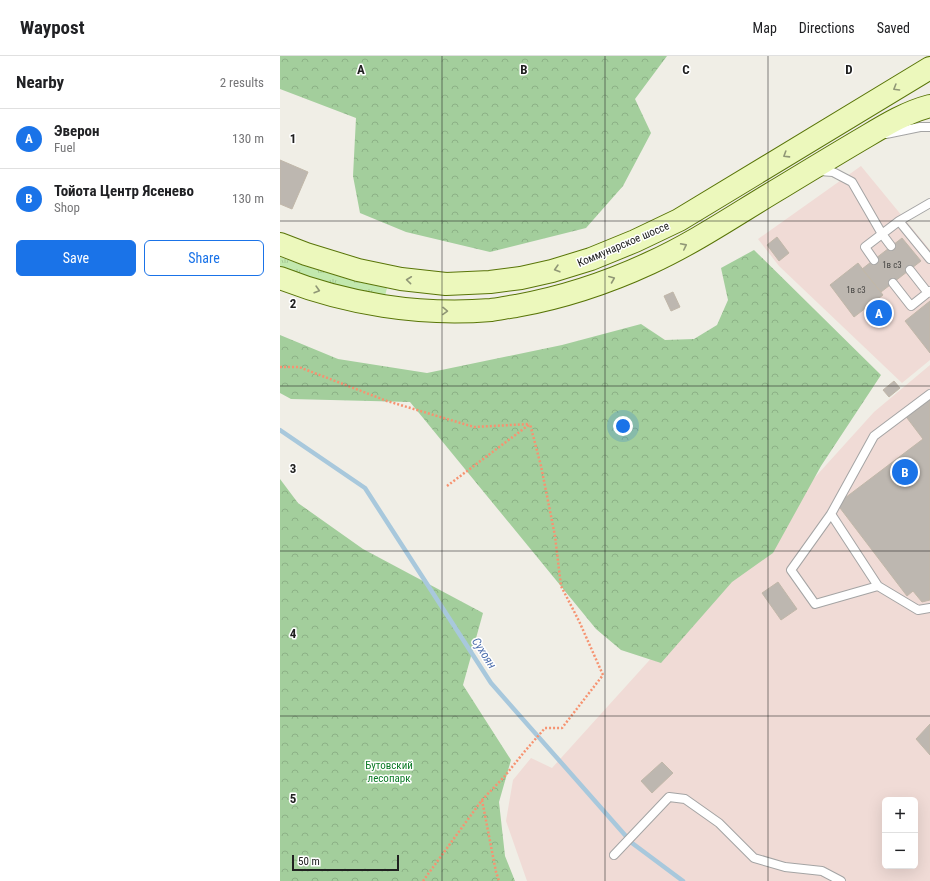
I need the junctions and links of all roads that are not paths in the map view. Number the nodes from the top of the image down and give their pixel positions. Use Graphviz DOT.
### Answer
graph roads {
  1 [pos="930,68"];
  2 [pos="930,106"];
  3 [pos="930,127"];
  4 [pos="833,155"];
  5 [pos="810,170"];
  6 [pos="930,203"];
  7 [pos="899,221"];
  8 [pos="882,234"];
  9 [pos="280,244"];
  10 [pos="891,246"];
  11 [pos="930,259"];
  12 [pos="874,260"];
  13 [pos="910,270"];
  14 [pos="280,278"];
  15 [pos="893,283"];
  16 [pos="929,292"];
  17 [pos="930,394"];
  18 [pos="831,514"];
  19 [pos="878,586"];
  20 [pos="930,608"];
  21 [pos="614,855"];
  22 [pos="841,881"];
  1 -- 9 [label="main road, Коммунарское шоссе, one-way"];
  2 -- 4 [label="main road"];
  3 -- 4 [label="lane"];
  4 -- 5 [label="main road"];
  5 -- 8 [label="lane"];
  14 -- 5 [label="main road, one-way"];
  6 -- 7 [label="lane"];
  7 -- 8 [label="lane"];
  7 -- 11 [label="lane"];
  8 -- 10 [label="lane"];
  8 -- 12 [label="lane"];
  13 -- 16 [label="lane"];
  15 -- 16 [label="lane"];
  17 -- 18 [label="lane"];
  18 -- 19 [label="lane"];
  18 -- 19 [label="lane"];
  19 -- 20 [label="lane"];
  21 -- 22 [label="lane"];
}
